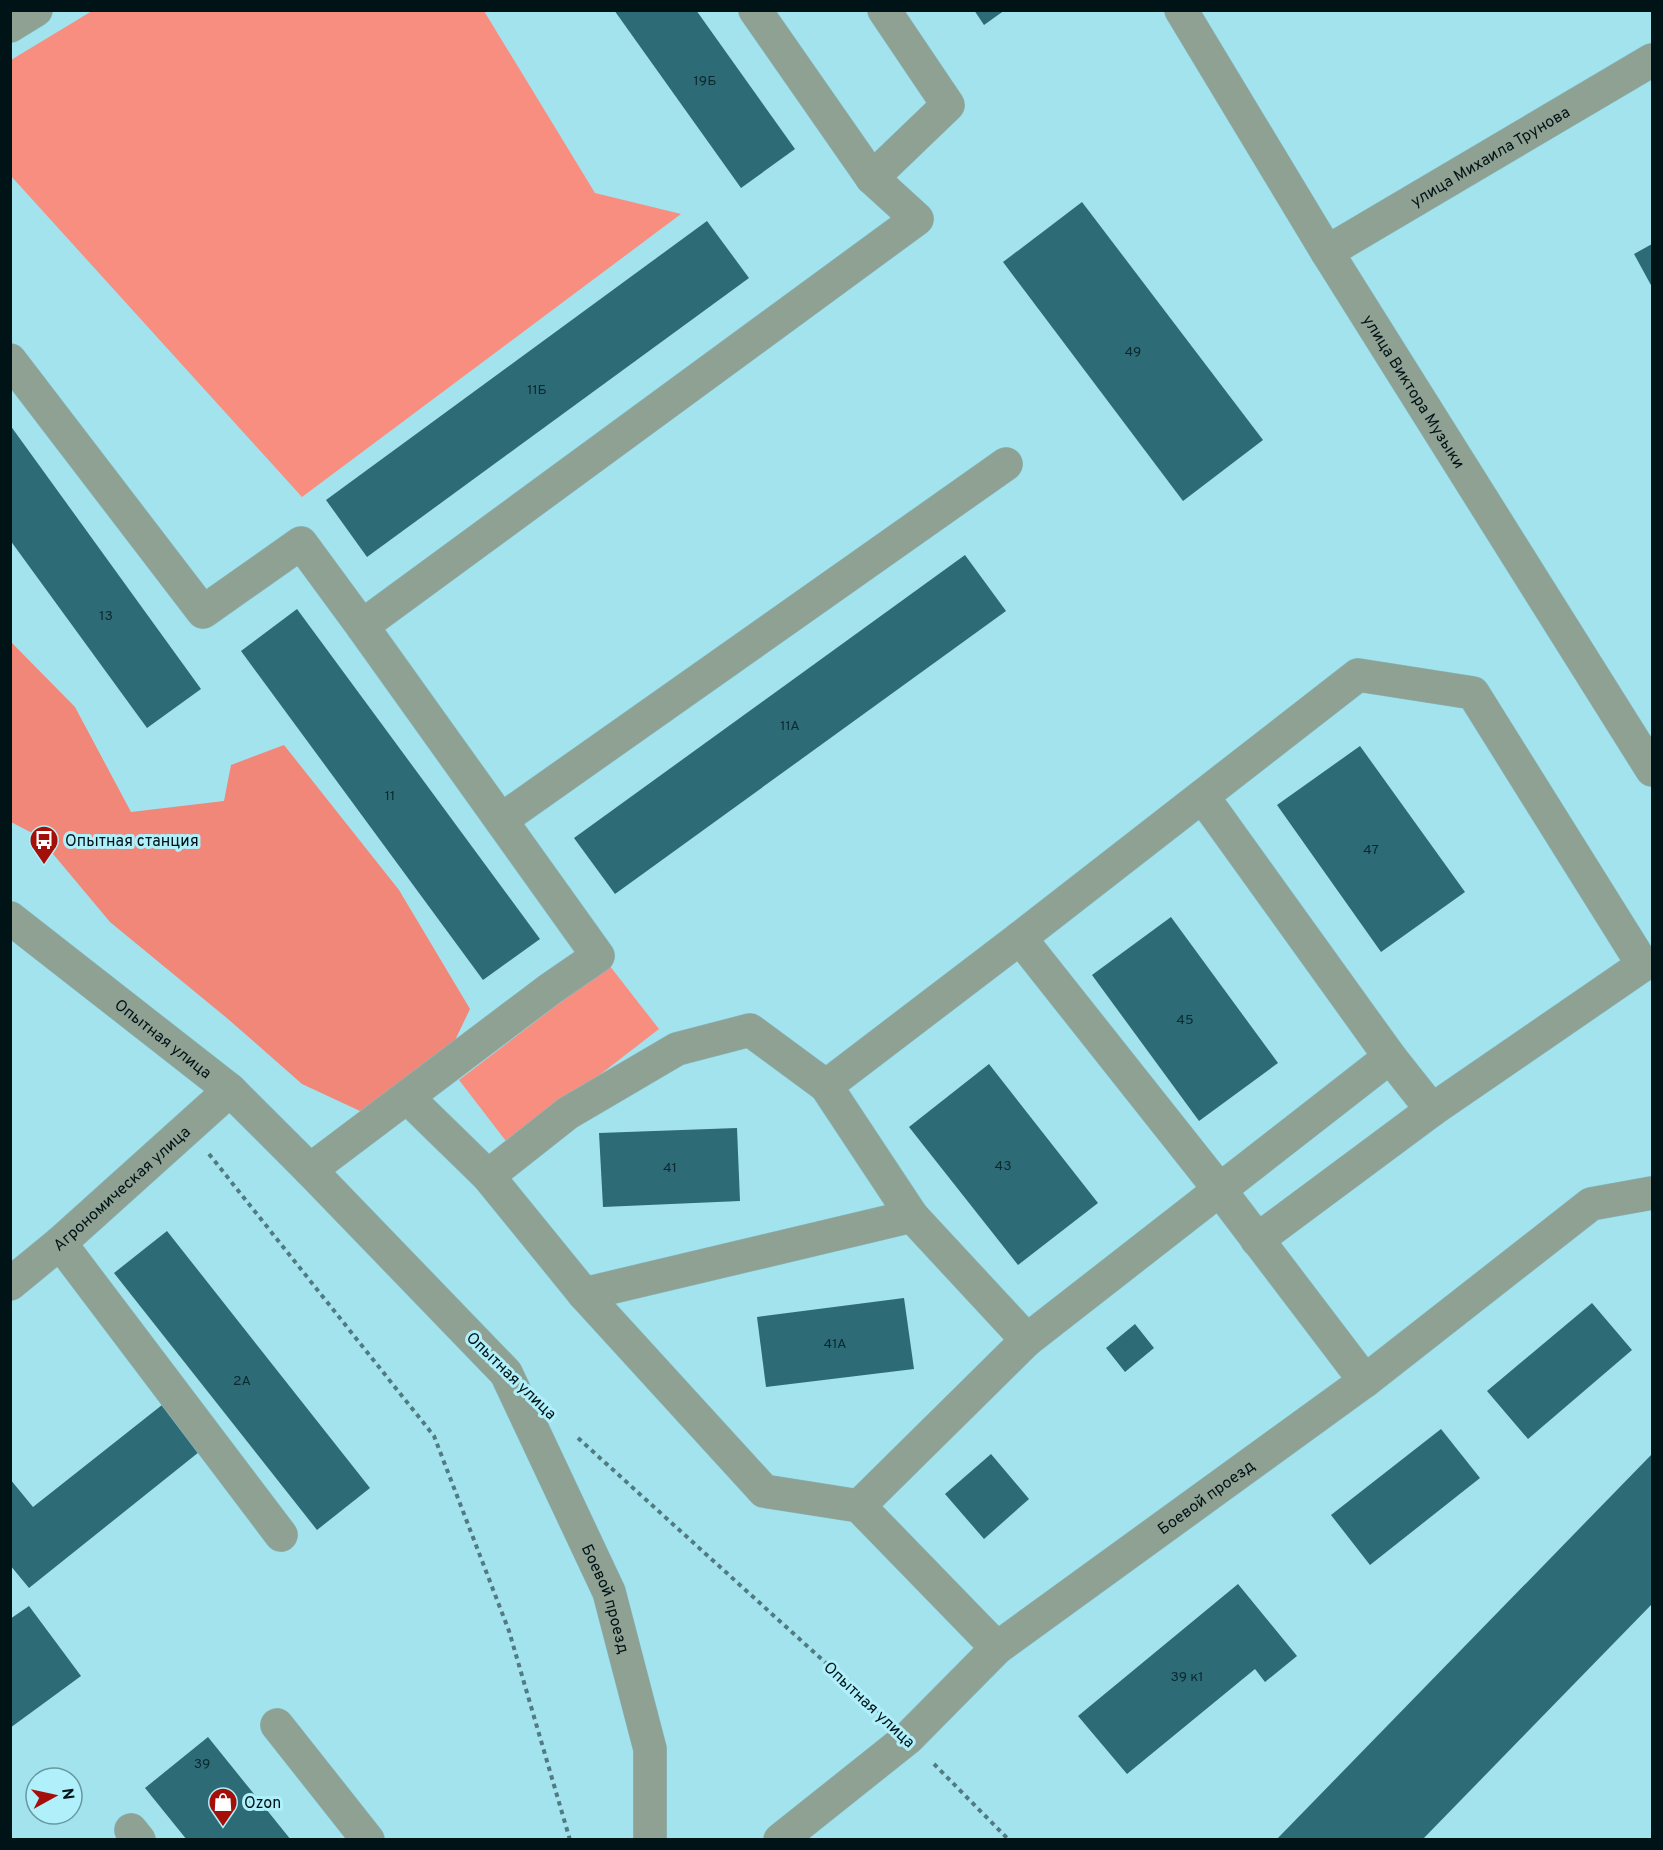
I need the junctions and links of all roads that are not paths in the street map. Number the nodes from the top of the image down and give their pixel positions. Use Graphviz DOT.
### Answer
graph roads {
  1 [pos="36,10"];
  2 [pos="755,10"];
  3 [pos="884,10"];
  4 [pos="1181,10"];
  5 [pos="10,26"];
  6 [pos="1653,60"];
  7 [pos="872,178"];
  8 [pos="1327,252"];
  9 [pos="10,360"];
  10 [pos="1006,464"];
  11 [pos="362,627"];
  12 [pos="1653,770"];
  13 [pos="1203,797"];
  14 [pos="501,820"];
  15 [pos="10,918"];
  16 [pos="1020,938"];
  17 [pos="1390,1057"];
  18 [pos="826,1086"];
  19 [pos="230,1090"];
  20 [pos="407,1097"];
  21 [pos="1432,1110"];
  22 [pos="310,1170"];
  23 [pos="488,1176"];
  24 [pos="1219,1189"];
  25 [pos="1653,1192"];
  26 [pos="912,1216"];
  27 [pos="1257,1240"];
  28 [pos="60,1243"];
  29 [pos="10,1284"];
  30 [pos="584,1294"];
  31 [pos="1027,1340"];
  32 [pos="506,1373"];
  33 [pos="1365,1381"];
  34 [pos="859,1506"];
  35 [pos="281,1535"];
  36 [pos="997,1648"];
  37 [pos="277,1725"];
  38 [pos="368,1839"];
  39 [pos="650,1839"];
  40 [pos="780,1839"];
  1 -- 5 [label="street"];
  2 -- 7 [label="street"];
  3 -- 7 [label="street"];
  4 -- 8 [label="street, улица Виктора Музыки"];
  6 -- 8 [label="street, улица Михаила Трунова"];
  7 -- 11 [label="street"];
  8 -- 12 [label="street, улица Виктора Музыки"];
  9 -- 11 [label="street"];
  10 -- 14 [label="street"];
  11 -- 14 [label="street"];
  13 -- 16 [label="street"];
  13 -- 17 [label="street"];
  13 -- 21 [label="street"];
  14 -- 20 [label="street"];
  15 -- 19 [label="street, Опытная улица"];
  16 -- 18 [label="street"];
  16 -- 24 [label="street"];
  17 -- 21 [label="street"];
  17 -- 24 [label="street"];
  18 -- 23 [label="street"];
  18 -- 26 [label="street"];
  19 -- 22 [label="street, Опытная улица"];
  19 -- 28 [label="street, Агрономическая улица"];
  20 -- 22 [label="street"];
  20 -- 23 [label="street"];
  21 -- 27 [label="street"];
  22 -- 32 [label="street, Опытная улица"];
  23 -- 30 [label="street"];
  24 -- 27 [label="street"];
  24 -- 31 [label="street"];
  25 -- 33 [label="street, Боевой проезд"];
  26 -- 30 [label="street"];
  26 -- 31 [label="street"];
  27 -- 33 [label="street"];
  28 -- 29 [label="street, Агрономическая улица"];
  28 -- 35 [label="street"];
  30 -- 34 [label="street"];
  31 -- 34 [label="street"];
  32 -- 39 [label="street, Боевой проезд"];
  33 -- 36 [label="street, Боевой проезд"];
  34 -- 36 [label="street"];
  36 -- 40 [label="street, Боевой проезд"];
  37 -- 38 [label="street"];
}
